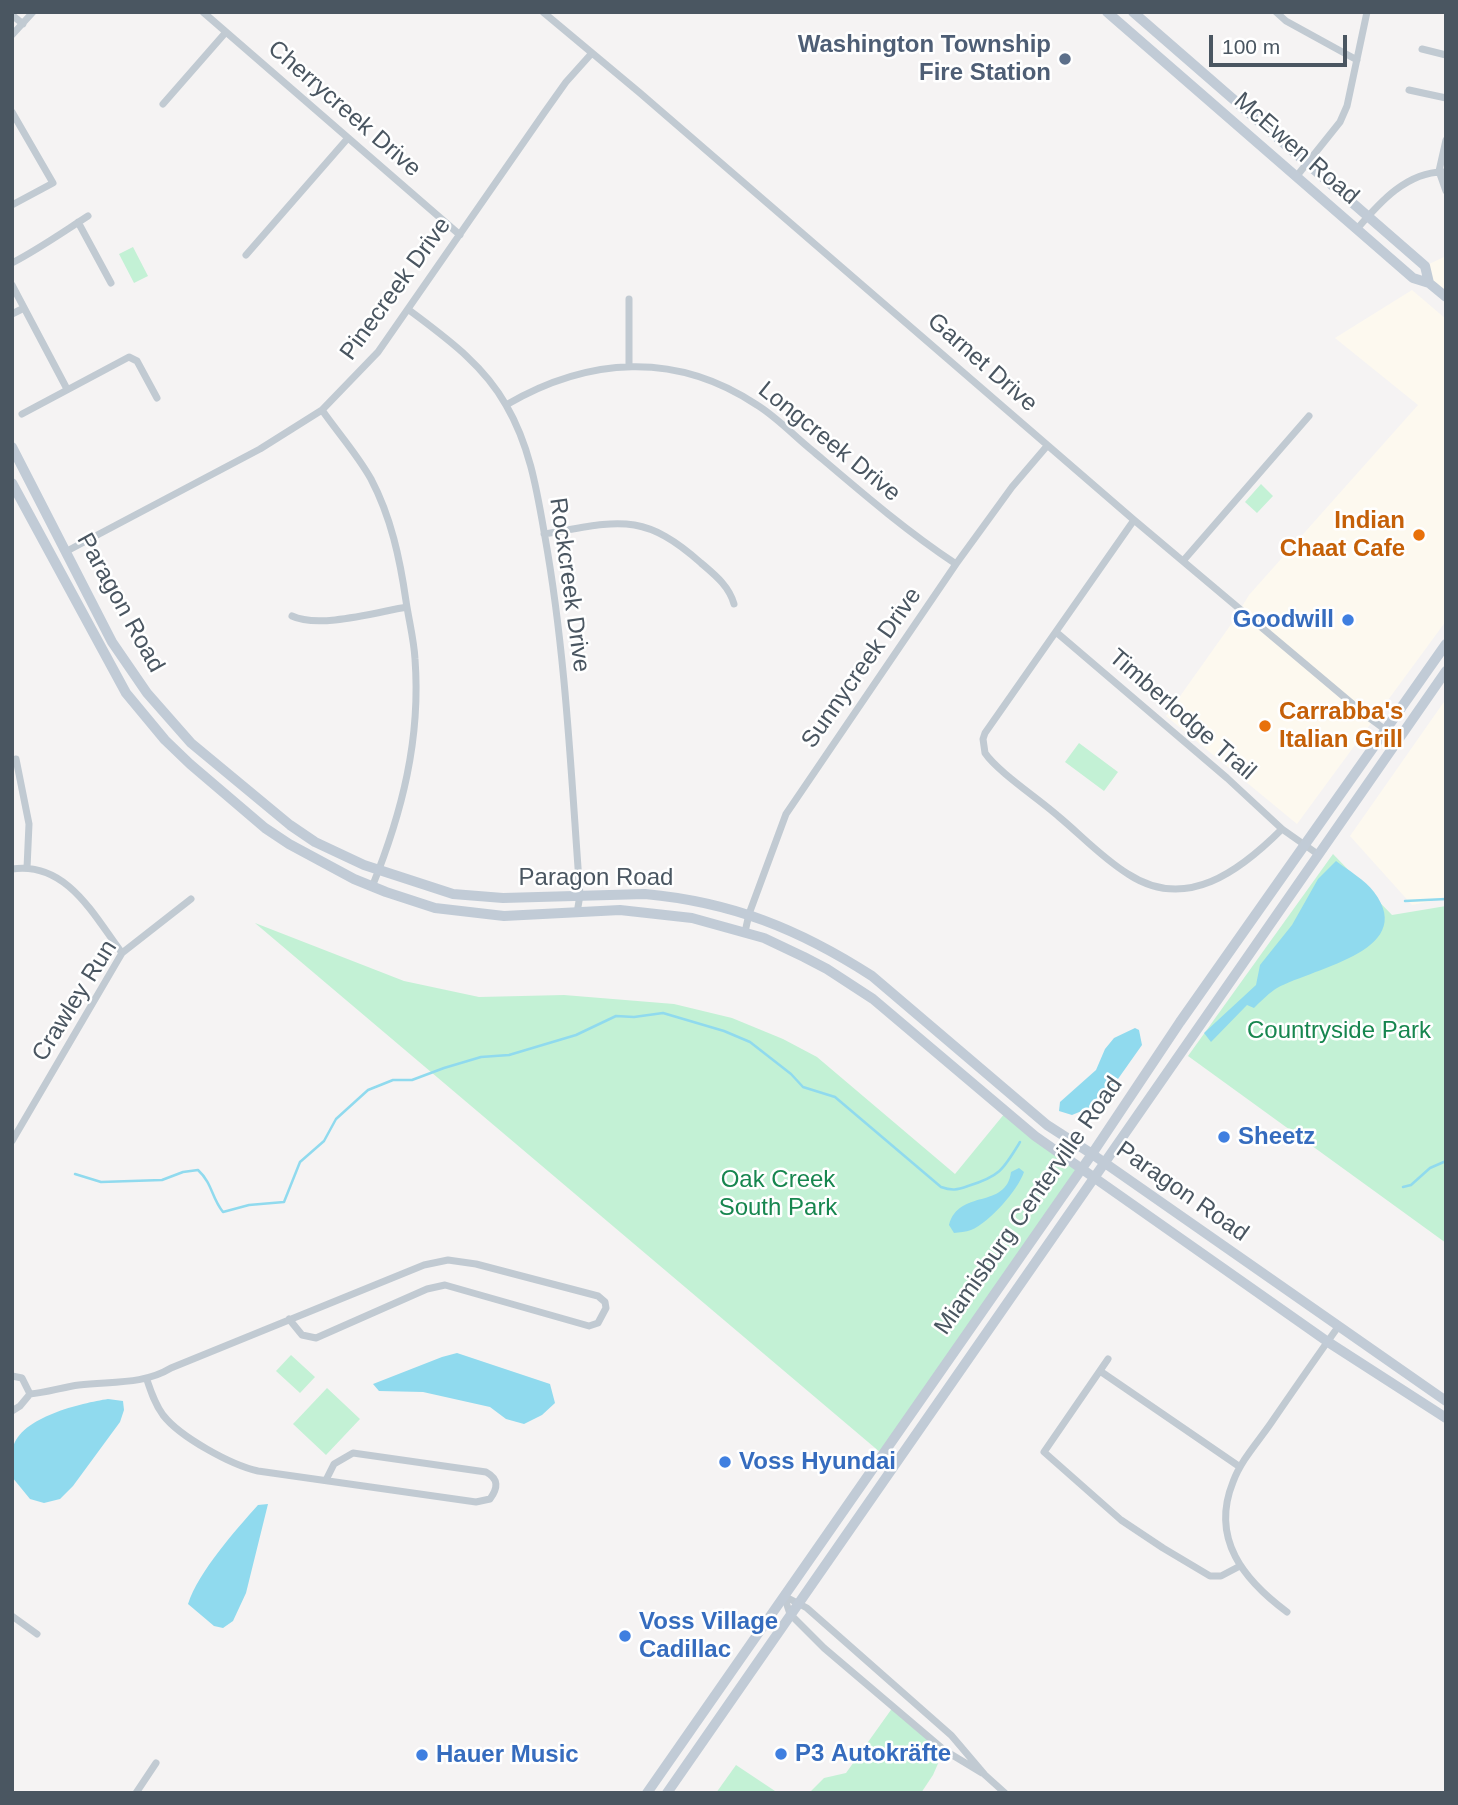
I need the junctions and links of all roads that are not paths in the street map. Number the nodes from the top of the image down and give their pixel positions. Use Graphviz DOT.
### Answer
graph roads {
  1 [pos="33,12"];
  2 [pos="203,12"];
  3 [pos="543,12"];
  4 [pos="1107,12"];
  5 [pos="1133,12"];
  6 [pos="1276,12"];
  7 [pos="1367,12"];
  8 [pos="12,15"];
  9 [pos="1287,16"];
  10 [pos="23,24"];
  11 [pos="226,32"];
  12 [pos="12,35"];
  13 [pos="1422,49"];
  14 [pos="592,53"];
  15 [pos="1446,55"];
  16 [pos="1357,60"];
  17 [pos="1409,90"];
  18 [pos="1446,98"];
  19 [pos="163,104"];
  20 [pos="12,112"];
  21 [pos="348,138"];
  22 [pos="1446,140"];
  23 [pos="1308,163"];
  24 [pos="1442,171"];
  25 [pos="1296,177"];
  26 [pos="1446,191"];
  27 [pos="12,205"];
  28 [pos="88,216"];
  29 [pos="1367,217"];
  30 [pos="78,222"];
  31 [pos="1357,229"];
  32 [pos="460,235"];
  33 [pos="246,255"];
  34 [pos="12,263"];
  35 [pos="111,283"];
  36 [pos="1429,283"];
  37 [pos="12,285"];
  38 [pos="1446,297"];
  39 [pos="629,299"];
  40 [pos="24,308"];
  41 [pos="409,310"];
  42 [pos="12,314"];
  43 [pos="629,367"];
  44 [pos="67,389"];
  45 [pos="157,398"];
  46 [pos="506,405"];
  47 [pos="322,410"];
  48 [pos="22,414"];
  49 [pos="1309,416"];
  50 [pos="1047,446"];
  51 [pos="12,447"];
  52 [pos="12,483"];
  53 [pos="1134,520"];
  54 [pos="544,534"];
  55 [pos="67,551"];
  56 [pos="1183,561"];
  57 [pos="956,564"];
  58 [pos="734,604"];
  59 [pos="407,607"];
  60 [pos="292,616"];
  61 [pos="1056,632"];
  62 [pos="1446,644"];
  63 [pos="1446,671"];
  64 [pos="1385,730"];
  65 [pos="1398,739"];
  66 [pos="16,759"];
  67 [pos="1282,829"];
  68 [pos="1304,845"];
  69 [pos="1319,855"];
  70 [pos="27,868"];
  71 [pos="12,869"];
  72 [pos="379,870"];
  73 [pos="372,887"];
  74 [pos="580,895"];
  75 [pos="191,900"];
  76 [pos="577,913"];
  77 [pos="749,914"];
  78 [pos="745,932"];
  79 [pos="122,953"];
  80 [pos="1205,987"];
  81 [pos="1219,997"];
  82 [pos="12,1141"];
  83 [pos="1092,1154"];
  84 [pos="1104,1162"];
  85 [pos="1082,1168"];
  86 [pos="1095,1177"];
  87 [pos="289,1319"];
  88 [pos="1338,1327"];
  89 [pos="960,1342"];
  90 [pos="1328,1342"];
  91 [pos="974,1351"];
  92 [pos="1108,1359"];
  93 [pos="1100,1371"];
  94 [pos="12,1376"];
  95 [pos="1411,1376"];
  96 [pos="147,1380"];
  97 [pos="1401,1390"];
  98 [pos="30,1394"];
  99 [pos="1446,1401"];
  100 [pos="12,1411"];
  101 [pos="1446,1418"];
  102 [pos="1240,1467"];
  103 [pos="326,1480"];
  104 [pos="1240,1566"];
  105 [pos="784,1596"];
  106 [pos="799,1602"];
  107 [pos="1287,1612"];
  108 [pos="790,1614"];
  109 [pos="12,1616"];
  110 [pos="37,1634"];
  111 [pos="685,1738"];
  112 [pos="698,1748"];
  113 [pos="156,1763"];
  114 [pos="985,1775"];
  115 [pos="136,1793"];
  116 [pos="647,1793"];
  117 [pos="667,1793"];
  118 [pos="1005,1793"];
  1 -- 10 [label="street"];
  2 -- 11 [label="street, Cherrycreek Drive"];
  3 -- 14 [label="street, Garnet Drive"];
  4 -- 25 [label="street, McEwen Road"];
  5 -- 23 [label="street, McEwen Road"];
  6 -- 9 [label="street"];
  7 -- 16 [label="street"];
  8 -- 10 [label="street"];
  9 -- 16 [label="street"];
  10 -- 12 [label="street"];
  11 -- 19 [label="street"];
  11 -- 21 [label="street, Cherrycreek Drive"];
  13 -- 15 [label="street"];
  14 -- 32 [label="street, Pinecreek Drive"];
  14 -- 50 [label="street, Garnet Drive"];
  16 -- 23 [label="street"];
  17 -- 18 [label="street"];
  20 -- 27 [label="street"];
  21 -- 32 [label="street, Cherrycreek Drive"];
  21 -- 33 [label="street"];
  22 -- 24 [label="street"];
  23 -- 25 [label="street"];
  23 -- 29 [label="street, McEwen Road"];
  24 -- 26 [label="street"];
  24 -- 29 [label="street"];
  25 -- 31 [label="street, McEwen Road"];
  28 -- 30 [label="street"];
  29 -- 31 [label="street"];
  29 -- 36 [label="street, McEwen Road"];
  30 -- 34 [label="street"];
  30 -- 35 [label="street"];
  31 -- 36 [label="street, McEwen Road"];
  32 -- 41 [label="street, Pinecreek Drive"];
  36 -- 38 [label="street, McEwen Road"];
  37 -- 40 [label="street"];
  39 -- 43 [label="street"];
  40 -- 42 [label="street"];
  40 -- 44 [label="street"];
  41 -- 46 [label="street, Rockcreek Drive"];
  41 -- 47 [label="street, Pinecreek Drive"];
  43 -- 46 [label="street, Longcreek Drive"];
  43 -- 57 [label="street, Longcreek Drive"];
  44 -- 45 [label="street"];
  44 -- 48 [label="street"];
  46 -- 54 [label="street, Rockcreek Drive"];
  47 -- 55 [label="street, Pinecreek Drive"];
  47 -- 59 [label="street"];
  49 -- 56 [label="street"];
  50 -- 53 [label="street, Garnet Drive"];
  50 -- 57 [label="street, Sunnycreek Drive"];
  51 -- 55 [label="street, Paragon Road"];
  52 -- 73 [label="street, Paragon Road"];
  53 -- 56 [label="street, Garnet Drive"];
  53 -- 61 [label="street"];
  54 -- 58 [label="street"];
  54 -- 74 [label="street, Rockcreek Drive"];
  55 -- 72 [label="street, Paragon Road"];
  56 -- 64 [label="street, Garnet Drive"];
  57 -- 77 [label="street, Sunnycreek Drive"];
  59 -- 60 [label="street"];
  59 -- 72 [label="street"];
  61 -- 67 [label="street, Timberlodge Trail"];
  61 -- 67 [label="street"];
  62 -- 64 [label="street, Miamisburg Centerville Road"];
  63 -- 65 [label="street, Miamisburg Centerville Road"];
  64 -- 65 [label="street, Garnet Drive"];
  64 -- 68 [label="street, Miamisburg Centerville Road"];
  65 -- 69 [label="street, Miamisburg Centerville Road"];
  66 -- 70 [label="street"];
  67 -- 68 [label="street, Timberlodge Trail"];
  68 -- 69 [label="street, Timberlodge Trail"];
  68 -- 80 [label="street, Miamisburg Centerville Road"];
  69 -- 81 [label="street, Miamisburg Centerville Road"];
  70 -- 71 [label="street"];
  70 -- 79 [label="street"];
  72 -- 73 [label="street"];
  72 -- 74 [label="street, Paragon Road"];
  73 -- 76 [label="street, Paragon Road"];
  74 -- 76 [label="street, Rockcreek Drive"];
  74 -- 77 [label="street, Paragon Road"];
  75 -- 79 [label="street, Crawley Run"];
  76 -- 78 [label="street, Paragon Road"];
  77 -- 78 [label="street, Sunnycreek Drive"];
  77 -- 83 [label="street, Paragon Road"];
  78 -- 85 [label="street, Paragon Road"];
  79 -- 82 [label="street, Crawley Run"];
  80 -- 81 [label="street"];
  80 -- 83 [label="street, Miamisburg Centerville Road"];
  81 -- 84 [label="street, Miamisburg Centerville Road"];
  83 -- 84 [label="street, Paragon Road"];
  83 -- 85 [label="street, Miamisburg Centerville Road"];
  84 -- 86 [label="street, Miamisburg Centerville Road"];
  84 -- 88 [label="street, Paragon Road"];
  85 -- 86 [label="street, Paragon Road"];
  85 -- 89 [label="street, Miamisburg Centerville Road"];
  86 -- 90 [label="street, Paragon Road"];
  86 -- 91 [label="street, Miamisburg Centerville Road"];
  87 -- 87 [label="street"];
  87 -- 96 [label="street"];
  88 -- 90 [label="street"];
  88 -- 95 [label="street, Paragon Road"];
  89 -- 91 [label="street"];
  89 -- 105 [label="street, Miamisburg Centerville Road"];
  90 -- 97 [label="street, Paragon Road"];
  90 -- 102 [label="street"];
  91 -- 106 [label="street, Miamisburg Centerville Road"];
  92 -- 93 [label="street"];
  93 -- 102 [label="street"];
  93 -- 104 [label="street"];
  94 -- 98 [label="street"];
  95 -- 97 [label="street"];
  95 -- 99 [label="street, Paragon Road"];
  96 -- 98 [label="street"];
  96 -- 103 [label="street"];
  97 -- 101 [label="street, Paragon Road"];
  98 -- 100 [label="street"];
  102 -- 104 [label="street"];
  103 -- 103 [label="street"];
  104 -- 107 [label="street"];
  105 -- 106 [label="street"];
  105 -- 108 [label="street"];
  105 -- 111 [label="street, Miamisburg Centerville Road"];
  106 -- 108 [label="street, Miamisburg Centerville Road"];
  106 -- 114 [label="street"];
  108 -- 112 [label="street, Miamisburg Centerville Road"];
  108 -- 114 [label="street"];
  109 -- 110 [label="street"];
  111 -- 112 [label="street"];
  111 -- 116 [label="street, Miamisburg Centerville Road"];
  112 -- 117 [label="street, Miamisburg Centerville Road"];
  113 -- 115 [label="street"];
  114 -- 118 [label="street"];
}
